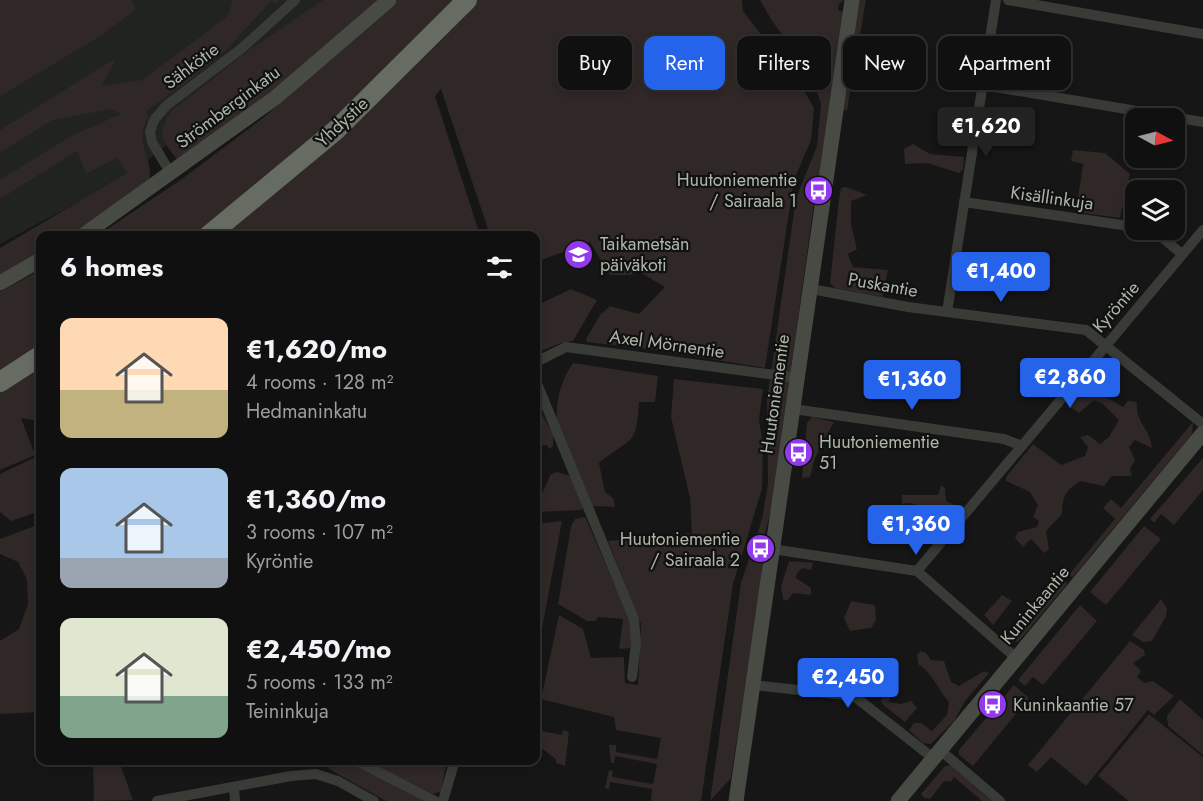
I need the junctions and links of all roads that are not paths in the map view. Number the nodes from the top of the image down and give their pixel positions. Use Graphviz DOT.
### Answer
graph roads {
  1 [pos="295,0"];
  2 [pos="389,0"];
  3 [pos="467,0"];
  4 [pos="852,0"];
  5 [pos="996,0"];
  6 [pos="1008,0"];
  7 [pos="1203,34"];
  8 [pos="990,36"];
  9 [pos="982,90"];
  10 [pos="1013,90"];
  11 [pos="1203,122"];
  12 [pos="171,174"];
  13 [pos="964,202"];
  14 [pos="1125,225"];
  15 [pos="1203,230"];
  16 [pos="89,231"];
  17 [pos="214,231"];
  18 [pos="1165,240"];
  19 [pos="1182,254"];
  20 [pos="36,262"];
  21 [pos="0,283"];
  22 [pos="811,289"];
  23 [pos="947,312"];
  24 [pos="1106,344"];
  25 [pos="36,359"];
  26 [pos="540,360"];
  27 [pos="798,378"];
  28 [pos="0,382"];
  29 [pos="540,391"];
  30 [pos="793,409"];
  31 [pos="1203,424"];
  32 [pos="1203,433"];
  33 [pos="1022,446"];
  34 [pos="772,549"];
  35 [pos="917,571"];
  36 [pos="1016,658"];
  37 [pos="632,677"];
  38 [pos="753,685"];
  39 [pos="936,754"];
  40 [pos="365,765"];
  41 [pos="454,765"];
  42 [pos="234,787"];
  43 [pos="736,799"];
  44 [pos="157,801"];
  45 [pos="236,801"];
  46 [pos="374,801"];
  47 [pos="435,801"];
  48 [pos="443,801"];
  49 [pos="898,801"];
  50 [pos="1000,801"];
  1 -- 12 [label="street, Sähkötie"];
  2 -- 12 [label="street, Strömberginkatu"];
  3 -- 17 [label="highway, Yhdystie"];
  4 -- 22 [label="street, Huutoniementie"];
  5 -- 8 [label="street"];
  6 -- 7 [label="street"];
  9 -- 13 [label="street"];
  10 -- 11 [label="street"];
  12 -- 16 [label="street, Strömberginkatu"];
  13 -- 14 [label="street, Kisällinkuja"];
  13 -- 23 [label="street"];
  15 -- 19 [label="street, Kyröntie"];
  18 -- 19 [label="street"];
  19 -- 24 [label="street, Kyröntie"];
  20 -- 21 [label="street"];
  22 -- 23 [label="street, Puskantie"];
  22 -- 27 [label="street, Huutoniementie"];
  23 -- 24 [label="street, Puskantie"];
  24 -- 31 [label="street, Puskantie"];
  24 -- 33 [label="street, Kyröntie"];
  25 -- 28 [label="highway"];
  26 -- 27 [label="street, Axel Mörnentie"];
  27 -- 30 [label="street, Huutoniementie"];
  29 -- 37 [label="street"];
  30 -- 33 [label="street"];
  30 -- 34 [label="street, Huutoniementie"];
  32 -- 36 [label="street, Kuninkaantie"];
  33 -- 35 [label="street, Kyröntie"];
  34 -- 35 [label="street"];
  34 -- 38 [label="street, Huutoniementie"];
  35 -- 36 [label="street"];
  36 -- 39 [label="street, Kuninkaantie"];
  38 -- 39 [label="street"];
  38 -- 43 [label="street, Huutoniementie"];
  39 -- 49 [label="street, Kuninkaantie"];
  39 -- 50 [label="street"];
  40 -- 47 [label="street"];
  41 -- 48 [label="street"];
  42 -- 44 [label="street"];
  42 -- 45 [label="street"];
  42 -- 46 [label="street"];
}
